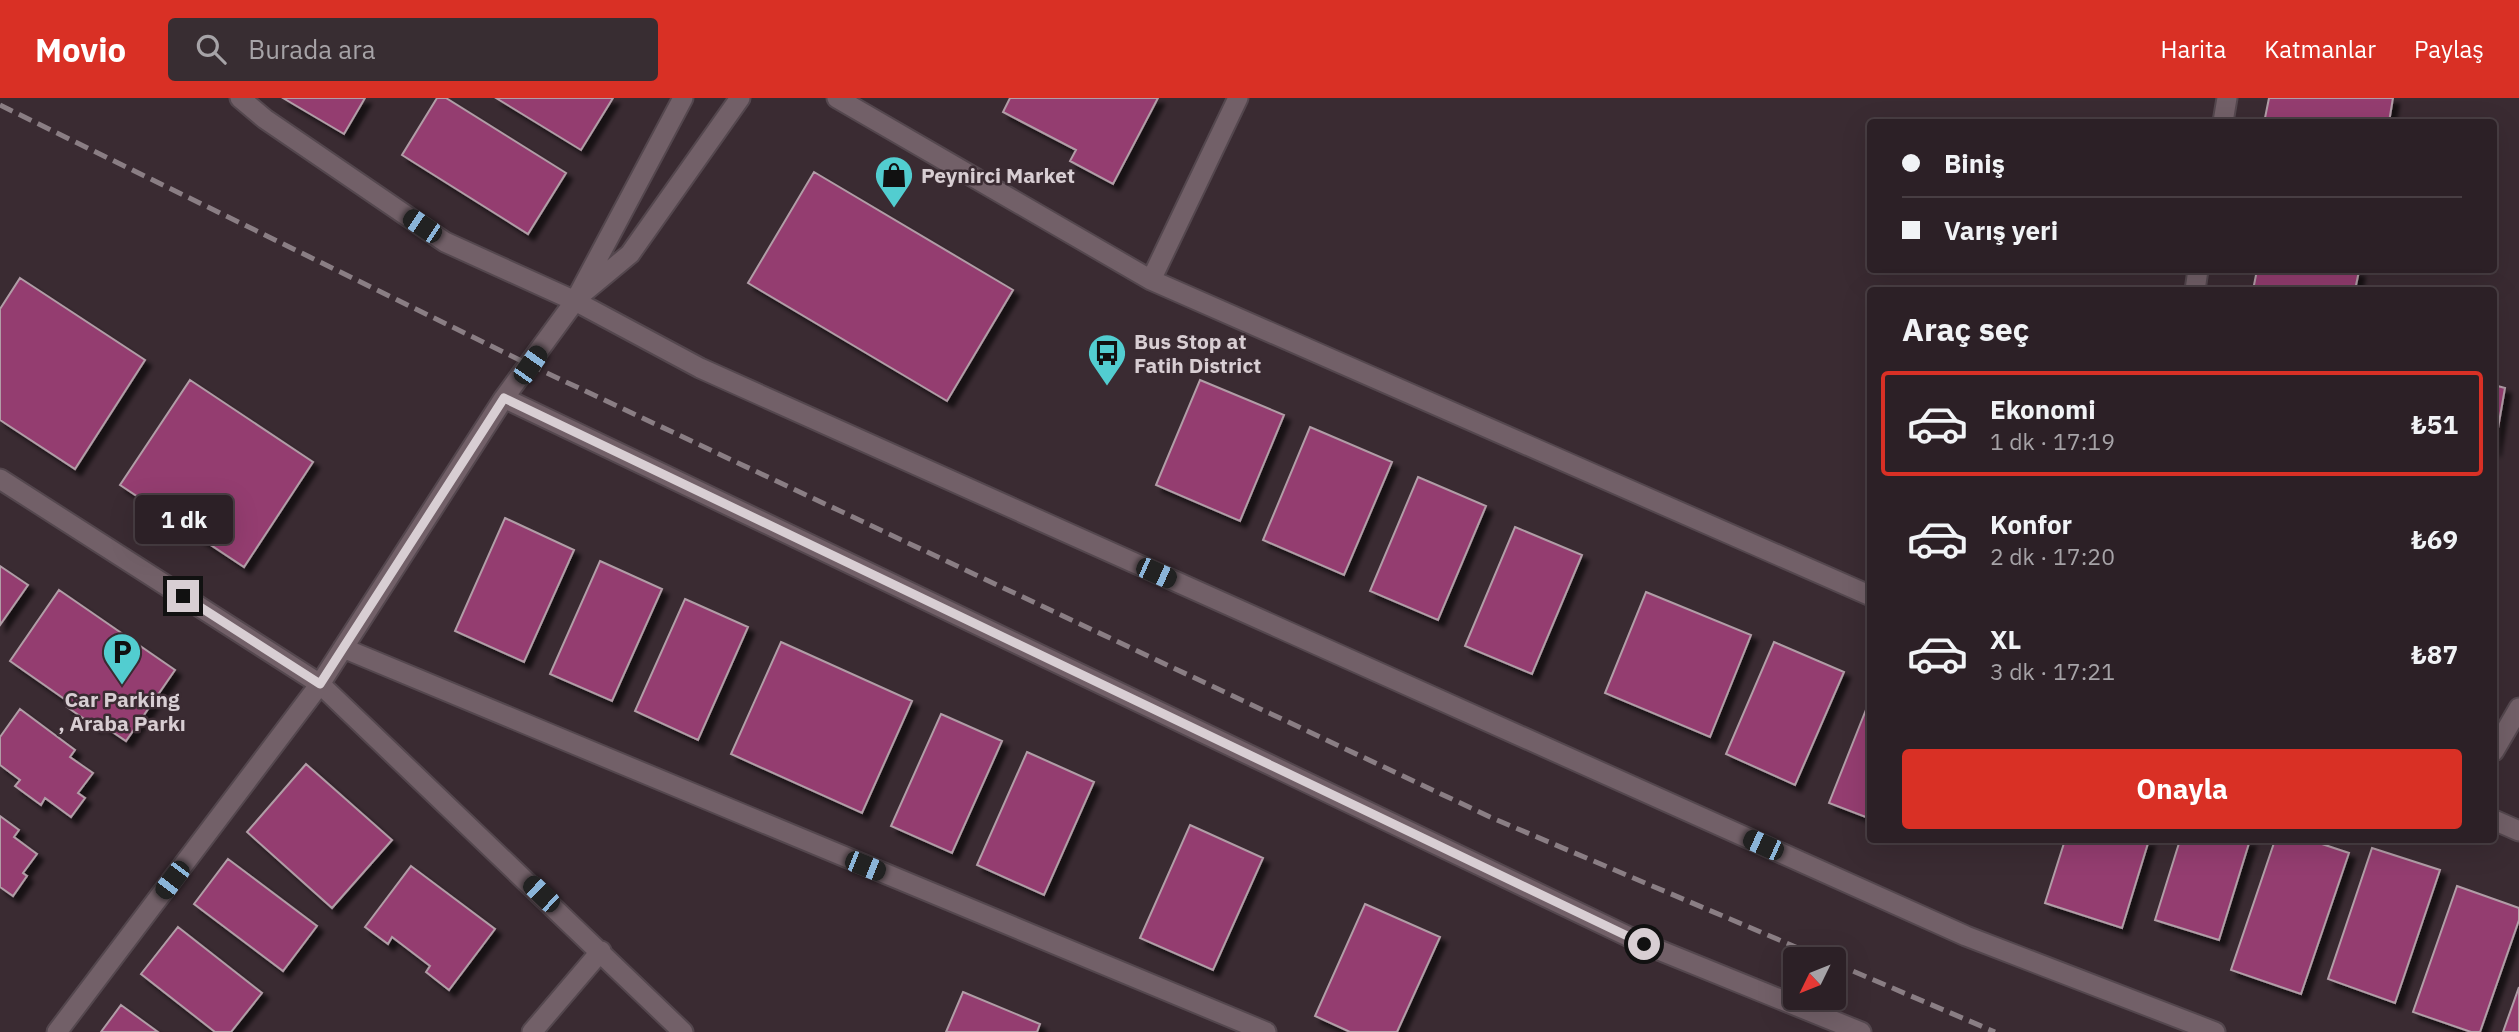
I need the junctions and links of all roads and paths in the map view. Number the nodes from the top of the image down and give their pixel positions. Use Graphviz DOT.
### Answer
graph roads {
  1 [pos="240,98"];
  2 [pos="683,98"];
  3 [pos="740,98"];
  4 [pos="837,98"];
  5 [pos="1238,98"];
  6 [pos="2227,98"];
  7 [pos="2224,119"];
  8 [pos="1151,279"];
  9 [pos="575,300"];
  10 [pos="504,398"];
  11 [pos="0,479"];
  12 [pos="1867,594"];
  13 [pos="344,648"];
  14 [pos="320,684"];
  15 [pos="2519,708"];
  16 [pos="2497,746"];
  17 [pos="2497,821"];
  18 [pos="2519,831"];
  19 [pos="601,951"];
  20 [pos="57,1032"];
  21 [pos="532,1032"];
  22 [pos="682,1032"];
  23 [pos="1266,1032"];
  24 [pos="1861,1032"];
  25 [pos="2215,1032"];
  1 -- 9 [label="street"];
  2 -- 9 [label="street"];
  3 -- 9 [label="street"];
  4 -- 8 [label="street"];
  5 -- 8 [label="street"];
  6 -- 7 [label="street"];
  8 -- 12 [label="street"];
  9 -- 10 [label="street"];
  9 -- 25 [label="street"];
  10 -- 13 [label="street"];
  10 -- 24 [label="street"];
  11 -- 14 [label="street"];
  13 -- 14 [label="street"];
  13 -- 23 [label="street"];
  14 -- 19 [label="street"];
  14 -- 20 [label="street"];
  15 -- 16 [label="street"];
  17 -- 18 [label="street"];
  19 -- 21 [label="street"];
  19 -- 22 [label="street"];
}
